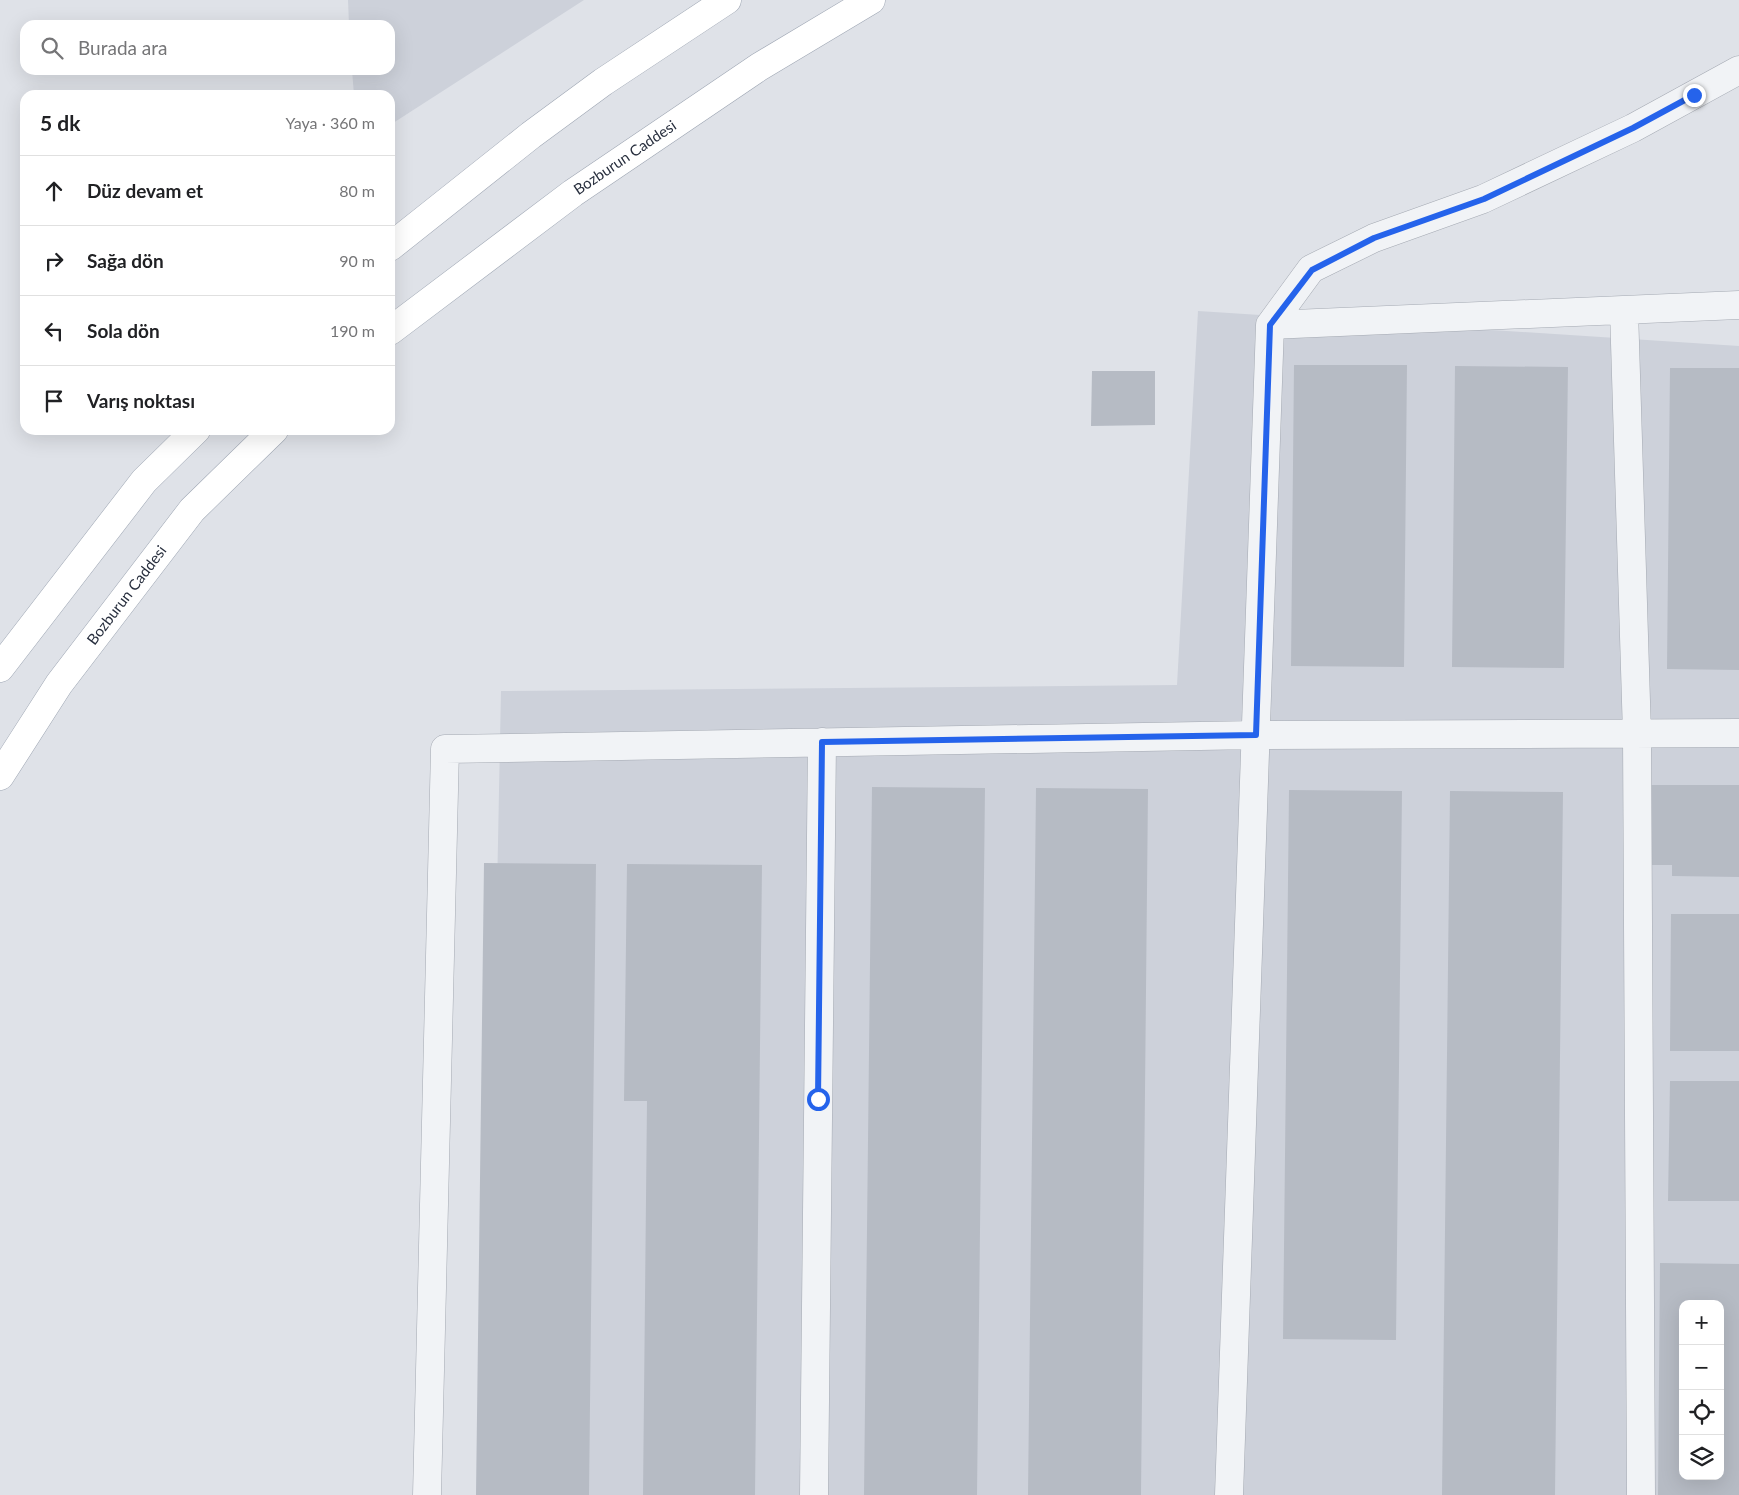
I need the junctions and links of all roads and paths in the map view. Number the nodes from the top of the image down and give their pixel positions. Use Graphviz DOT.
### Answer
graph roads {
  1 [pos="727,0"];
  2 [pos="872,0"];
  3 [pos="1739,70"];
  4 [pos="395,243"];
  5 [pos="1739,305"];
  6 [pos="1624,310"];
  7 [pos="1270,325"];
  8 [pos="395,327"];
  9 [pos="191,435"];
  10 [pos="269,435"];
  11 [pos="0,668"];
  12 [pos="1739,733"];
  13 [pos="1637,734"];
  14 [pos="1256,735"];
  15 [pos="822,742"];
  16 [pos="0,776"];
  17 [pos="427,1495"];
  18 [pos="814,1495"];
  19 [pos="1229,1495"];
  20 [pos="1641,1495"];
  1 -- 4 [label="main road"];
  2 -- 8 [label="main road, Bozburun Caddesi"];
  3 -- 7 [label="street"];
  5 -- 6 [label="street"];
  6 -- 7 [label="street"];
  6 -- 13 [label="street"];
  7 -- 14 [label="street"];
  9 -- 11 [label="main road"];
  10 -- 16 [label="main road, Bozburun Caddesi"];
  12 -- 13 [label="street"];
  13 -- 14 [label="street"];
  13 -- 20 [label="street"];
  14 -- 15 [label="street"];
  14 -- 19 [label="street"];
  15 -- 17 [label="street"];
  15 -- 18 [label="street"];
}
